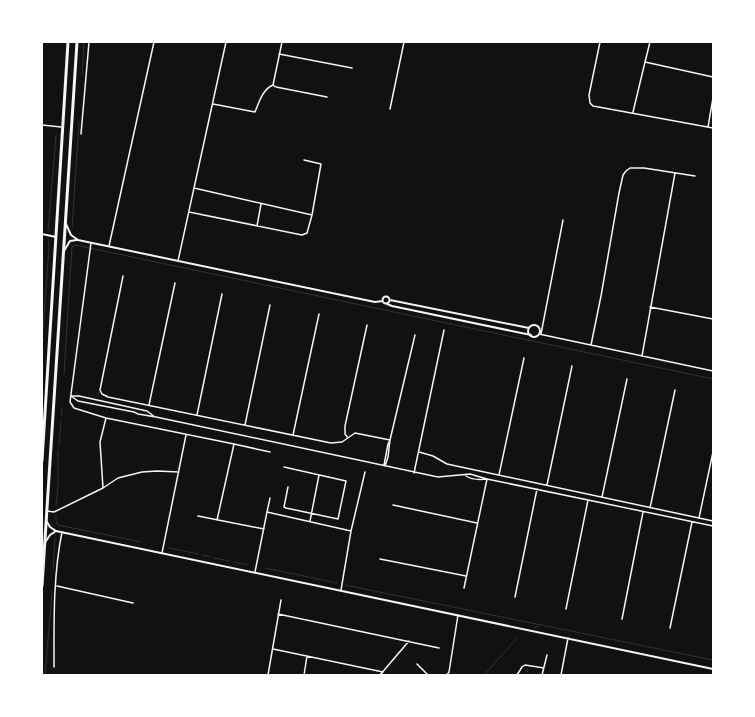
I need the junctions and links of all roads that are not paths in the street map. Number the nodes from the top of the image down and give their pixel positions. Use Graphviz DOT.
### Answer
graph roads {
  1 [pos="68,42"];
  2 [pos="77,42"];
  3 [pos="89,42"];
  4 [pos="154,42"];
  5 [pos="226,42"];
  6 [pos="282,42"];
  7 [pos="404,42"];
  8 [pos="600,42"];
  9 [pos="650,42"];
  10 [pos="279,54"];
  11 [pos="645,62"];
  12 [pos="352,68"];
  13 [pos="713,77"];
  14 [pos="273,85"];
  15 [pos="327,97"];
  16 [pos="713,98"];
  17 [pos="213,104"];
  18 [pos="390,108"];
  19 [pos="633,112"];
  20 [pos="42,125"];
  21 [pos="63,127"];
  22 [pos="708,127"];
  23 [pos="713,128"];
  24 [pos="81,134"];
  25 [pos="304,160"];
  26 [pos="675,173"];
  27 [pos="695,176"];
  28 [pos="194,188"];
  29 [pos="261,204"];
  30 [pos="189,212"];
  31 [pos="312,215"];
  32 [pos="563,220"];
  33 [pos="65,221"];
  34 [pos="257,226"];
  35 [pos="42,234"];
  36 [pos="56,237"];
  37 [pos="78,240"];
  38 [pos="91,244"];
  39 [pos="109,246"];
  40 [pos="63,256"];
  41 [pos="178,261"];
  42 [pos="124,276"];
  43 [pos="175,283"];
  44 [pos="222,294"];
  45 [pos="390,300"];
  46 [pos="383,301"];
  47 [pos="387,304"];
  48 [pos="270,305"];
  49 [pos="650,307"];
  50 [pos="319,314"];
  51 [pos="713,319"];
  52 [pos="367,325"];
  53 [pos="529,328"];
  54 [pos="444,330"];
  55 [pos="540,334"];
  56 [pos="415,336"];
  57 [pos="531,336"];
  58 [pos="591,345"];
  59 [pos="642,356"];
  60 [pos="524,358"];
  61 [pos="572,366"];
  62 [pos="713,371"];
  63 [pos="627,379"];
  64 [pos="675,390"];
  65 [pos="71,396"];
  66 [pos="149,405"];
  67 [pos="135,408"];
  68 [pos="147,411"];
  69 [pos="134,412"];
  70 [pos="197,415"];
  71 [pos="146,416"];
  72 [pos="156,417"];
  73 [pos="106,418"];
  74 [pos="245,425"];
  75 [pos="186,435"];
  76 [pos="293,435"];
  77 [pos="348,438"];
  78 [pos="390,440"];
  79 [pos="234,444"];
  80 [pos="270,452"];
  81 [pos="418,452"];
  82 [pos="713,452"];
  83 [pos="42,461"];
  84 [pos="384,466"];
  85 [pos="284,467"];
  86 [pos="178,472"];
  87 [pos="365,472"];
  88 [pos="414,472"];
  89 [pos="319,475"];
  90 [pos="465,475"];
  91 [pos="499,475"];
  92 [pos="487,479"];
  93 [pos="547,486"];
  94 [pos="288,487"];
  95 [pos="102,488"];
  96 [pos="537,489"];
  97 [pos="602,497"];
  98 [pos="270,498"];
  99 [pos="588,500"];
  100 [pos="394,505"];
  101 [pos="650,508"];
  102 [pos="47,511"];
  103 [pos="268,512"];
  104 [pos="644,512"];
  105 [pos="311,514"];
  106 [pos="198,516"];
  107 [pos="699,518"];
  108 [pos="217,520"];
  109 [pos="46,521"];
  110 [pos="713,521"];
  111 [pos="310,522"];
  112 [pos="692,522"];
  113 [pos="477,523"];
  114 [pos="713,526"];
  115 [pos="264,529"];
  116 [pos="56,531"];
  117 [pos="351,531"];
  118 [pos="62,532"];
  119 [pos="45,545"];
  120 [pos="162,553"];
  121 [pos="380,559"];
  122 [pos="255,572"];
  123 [pos="466,576"];
  124 [pos="42,586"];
  125 [pos="56,586"];
  126 [pos="464,588"];
  127 [pos="341,590"];
  128 [pos="514,597"];
  129 [pos="280,600"];
  130 [pos="133,603"];
  131 [pos="566,609"];
  132 [pos="278,614"];
  133 [pos="458,615"];
  134 [pos="622,619"];
  135 [pos="670,628"];
  136 [pos="568,638"];
  137 [pos="409,641"];
  138 [pos="439,648"];
  139 [pos="272,649"];
  140 [pos="308,656"];
  141 [pos="547,656"];
  142 [pos="416,664"];
  143 [pos="54,667"];
  144 [pos="544,668"];
  145 [pos="713,668"];
  146 [pos="383,672"];
  147 [pos="268,675"];
  148 [pos="304,675"];
  149 [pos="380,675"];
  150 [pos="428,675"];
  151 [pos="447,675"];
  152 [pos="517,675"];
  153 [pos="542,675"];
  154 [pos="561,675"];
  1 -- 21 [label="highway"];
  2 -- 33 [label="highway"];
  3 -- 24 [label="street"];
  4 -- 39 [label="street"];
  5 -- 17 [label="street"];
  6 -- 10 [label="street"];
  7 -- 18 [label="street"];
  8 -- 19 [label="street"];
  9 -- 11 [label="street"];
  10 -- 12 [label="street"];
  10 -- 14 [label="street"];
  11 -- 13 [label="street"];
  11 -- 19 [label="street"];
  14 -- 15 [label="street"];
  14 -- 17 [label="street"];
  16 -- 22 [label="street"];
  17 -- 28 [label="street"];
  19 -- 22 [label="street"];
  20 -- 21 [label="street"];
  21 -- 36 [label="highway"];
  22 -- 23 [label="street"];
  25 -- 31 [label="street"];
  26 -- 27 [label="street"];
  26 -- 49 [label="street"];
  26 -- 58 [label="street"];
  28 -- 29 [label="street"];
  28 -- 30 [label="street"];
  29 -- 31 [label="street"];
  29 -- 34 [label="street"];
  30 -- 34 [label="street"];
  30 -- 41 [label="street"];
  31 -- 34 [label="street"];
  32 -- 55 [label="street"];
  33 -- 37 [label="street"];
  33 -- 40 [label="highway"];
  35 -- 36 [label="street"];
  36 -- 83 [label="highway"];
  37 -- 38 [label="street"];
  37 -- 40 [label="street"];
  38 -- 39 [label="street"];
  38 -- 65 [label="street"];
  39 -- 41 [label="street"];
  40 -- 102 [label="highway"];
  41 -- 46 [label="street"];
  42 -- 66 [label="street"];
  43 -- 66 [label="street"];
  44 -- 70 [label="street"];
  45 -- 46 [label="street"];
  45 -- 47 [label="street"];
  45 -- 53 [label="street"];
  46 -- 47 [label="street"];
  47 -- 57 [label="street"];
  48 -- 74 [label="street"];
  49 -- 51 [label="street"];
  49 -- 59 [label="street"];
  50 -- 76 [label="street"];
  52 -- 77 [label="street"];
  53 -- 55 [label="street"];
  53 -- 57 [label="street"];
  54 -- 81 [label="street"];
  55 -- 57 [label="street"];
  55 -- 58 [label="street"];
  56 -- 78 [label="street"];
  58 -- 59 [label="street"];
  59 -- 62 [label="street"];
  60 -- 91 [label="street"];
  61 -- 93 [label="street"];
  63 -- 97 [label="street"];
  64 -- 101 [label="street"];
  65 -- 67 [label="street"];
  65 -- 69 [label="street"];
  65 -- 73 [label="street"];
  66 -- 70 [label="street"];
  67 -- 68 [label="street"];
  67 -- 69 [label="street"];
  68 -- 71 [label="street"];
  68 -- 72 [label="street"];
  69 -- 71 [label="street"];
  70 -- 74 [label="street"];
  71 -- 72 [label="street"];
  72 -- 84 [label="street"];
  73 -- 75 [label="street"];
  73 -- 95 [label="street"];
  74 -- 76 [label="street"];
  75 -- 79 [label="street"];
  75 -- 86 [label="street"];
  76 -- 77 [label="street"];
  77 -- 78 [label="street"];
  78 -- 84 [label="street"];
  79 -- 80 [label="street"];
  79 -- 108 [label="street"];
  81 -- 88 [label="street"];
  81 -- 91 [label="street"];
  82 -- 107 [label="street"];
  84 -- 88 [label="street"];
  85 -- 89 [label="street"];
  86 -- 95 [label="street"];
  86 -- 120 [label="street"];
  87 -- 117 [label="street"];
  88 -- 90 [label="street"];
  89 -- 105 [label="street"];
  89 -- 105 [label="street"];
  90 -- 92 [label="street"];
  90 -- 92 [label="street"];
  91 -- 93 [label="street"];
  92 -- 96 [label="street"];
  92 -- 113 [label="street"];
  93 -- 97 [label="street"];
  94 -- 105 [label="street"];
  95 -- 102 [label="street"];
  96 -- 99 [label="street"];
  96 -- 128 [label="street"];
  97 -- 101 [label="street"];
  98 -- 103 [label="street"];
  99 -- 104 [label="street"];
  99 -- 131 [label="street"];
  100 -- 113 [label="street"];
  101 -- 107 [label="street"];
  102 -- 109 [label="highway"];
  103 -- 111 [label="street"];
  103 -- 115 [label="street"];
  104 -- 112 [label="street"];
  104 -- 134 [label="street"];
  105 -- 111 [label="street"];
  106 -- 108 [label="street"];
  107 -- 110 [label="street"];
  108 -- 115 [label="street"];
  109 -- 116 [label="street"];
  109 -- 119 [label="highway"];
  111 -- 117 [label="street"];
  112 -- 114 [label="street"];
  112 -- 135 [label="street"];
  113 -- 123 [label="street"];
  115 -- 122 [label="street"];
  116 -- 118 [label="street"];
  116 -- 119 [label="street"];
  117 -- 127 [label="street"];
  118 -- 120 [label="street"];
  118 -- 125 [label="street"];
  119 -- 124 [label="highway"];
  120 -- 122 [label="street"];
  121 -- 123 [label="street"];
  122 -- 127 [label="street"];
  123 -- 126 [label="street"];
  125 -- 130 [label="street"];
  125 -- 143 [label="street"];
  127 -- 133 [label="street"];
  129 -- 132 [label="street"];
  132 -- 137 [label="street"];
  132 -- 139 [label="street"];
  133 -- 136 [label="street"];
  133 -- 151 [label="street"];
  136 -- 145 [label="street"];
  136 -- 154 [label="street"];
  137 -- 138 [label="street"];
  137 -- 146 [label="street"];
  139 -- 140 [label="street"];
  139 -- 147 [label="street"];
  140 -- 146 [label="street"];
  140 -- 148 [label="street"];
  141 -- 144 [label="street"];
  142 -- 150 [label="street"];
  144 -- 152 [label="street"];
  144 -- 153 [label="street"];
  146 -- 149 [label="street"];
}
